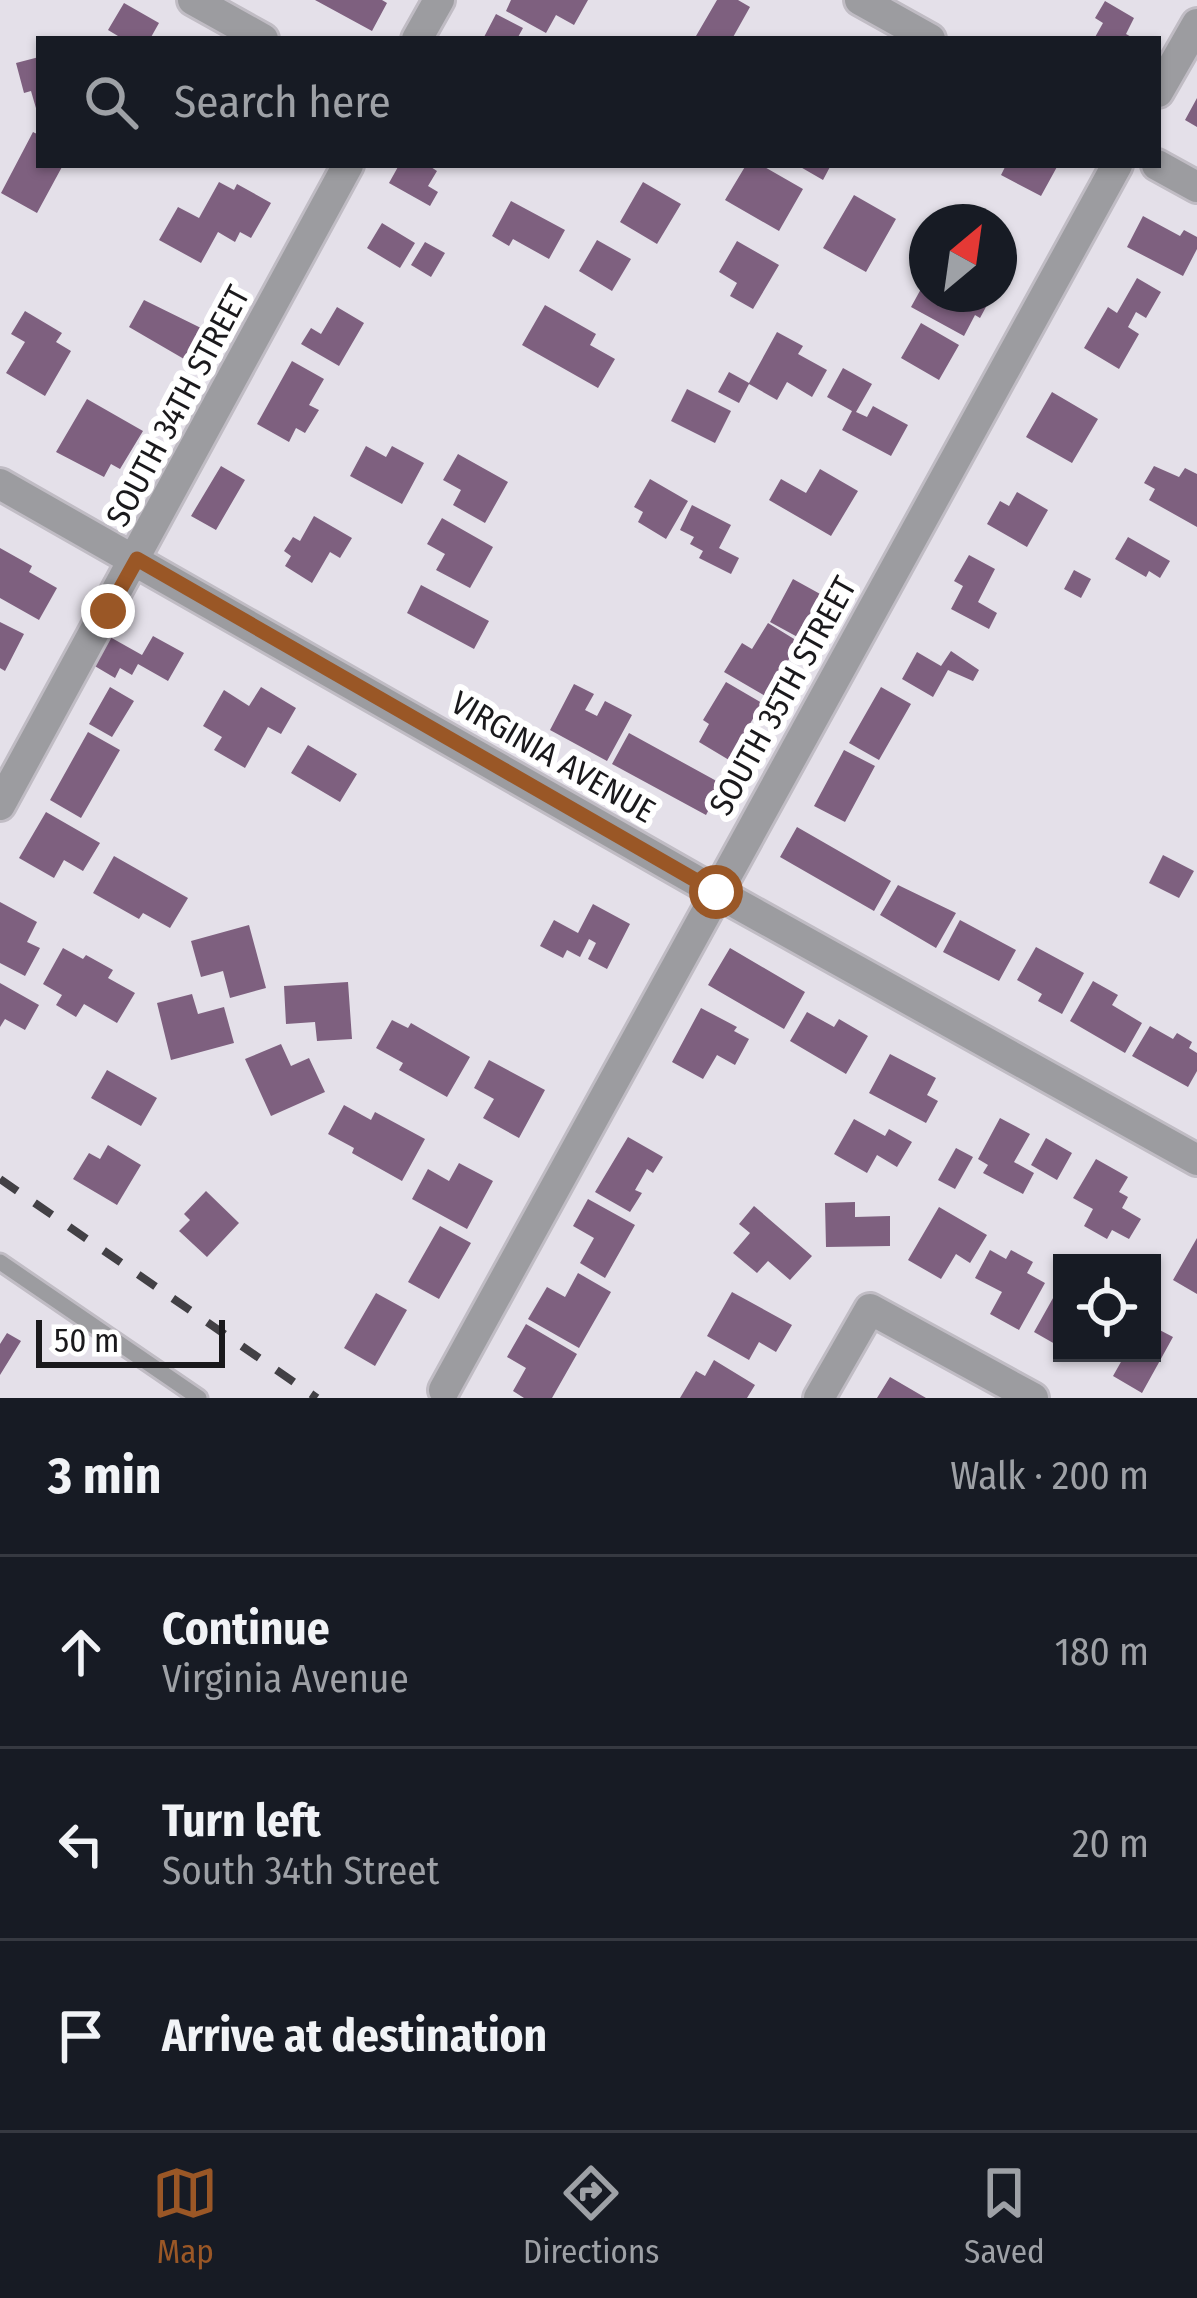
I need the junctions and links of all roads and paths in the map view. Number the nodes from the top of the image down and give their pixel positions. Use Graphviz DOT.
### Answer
graph roads {
  1 [pos="193,0"];
  2 [pos="439,0"];
  3 [pos="860,0"];
  4 [pos="1197,24"];
  5 [pos="258,36"];
  6 [pos="419,36"];
  7 [pos="925,36"];
  8 [pos="1161,87"];
  9 [pos="1161,167"];
  10 [pos="346,168"];
  11 [pos="1115,168"];
  12 [pos="1197,187"];
  13 [pos="0,484"];
  14 [pos="137,559"];
  15 [pos="0,805"];
  16 [pos="716,892"];
  17 [pos="1197,1160"];
  18 [pos="0,1262"];
  19 [pos="444,1390"];
  20 [pos="199,1398"];
  21 [pos="819,1398"];
  22 [pos="1033,1398"];
  1 -- 5 [label="street"];
  2 -- 6 [label="street"];
  3 -- 7 [label="street"];
  4 -- 8 [label="street"];
  9 -- 12 [label="street"];
  10 -- 14 [label="street, SOUTH 34TH STREET"];
  11 -- 16 [label="street, SOUTH 35TH STREET"];
  13 -- 14 [label="street, VIRGINIA AVENUE"];
  14 -- 15 [label="street, SOUTH 34TH STREET"];
  14 -- 16 [label="street, VIRGINIA AVENUE"];
  16 -- 17 [label="street, VIRGINIA AVENUE"];
  16 -- 19 [label="street, SOUTH 35TH STREET"];
  18 -- 20 [label="lane"];
  21 -- 22 [label="street"];
}
